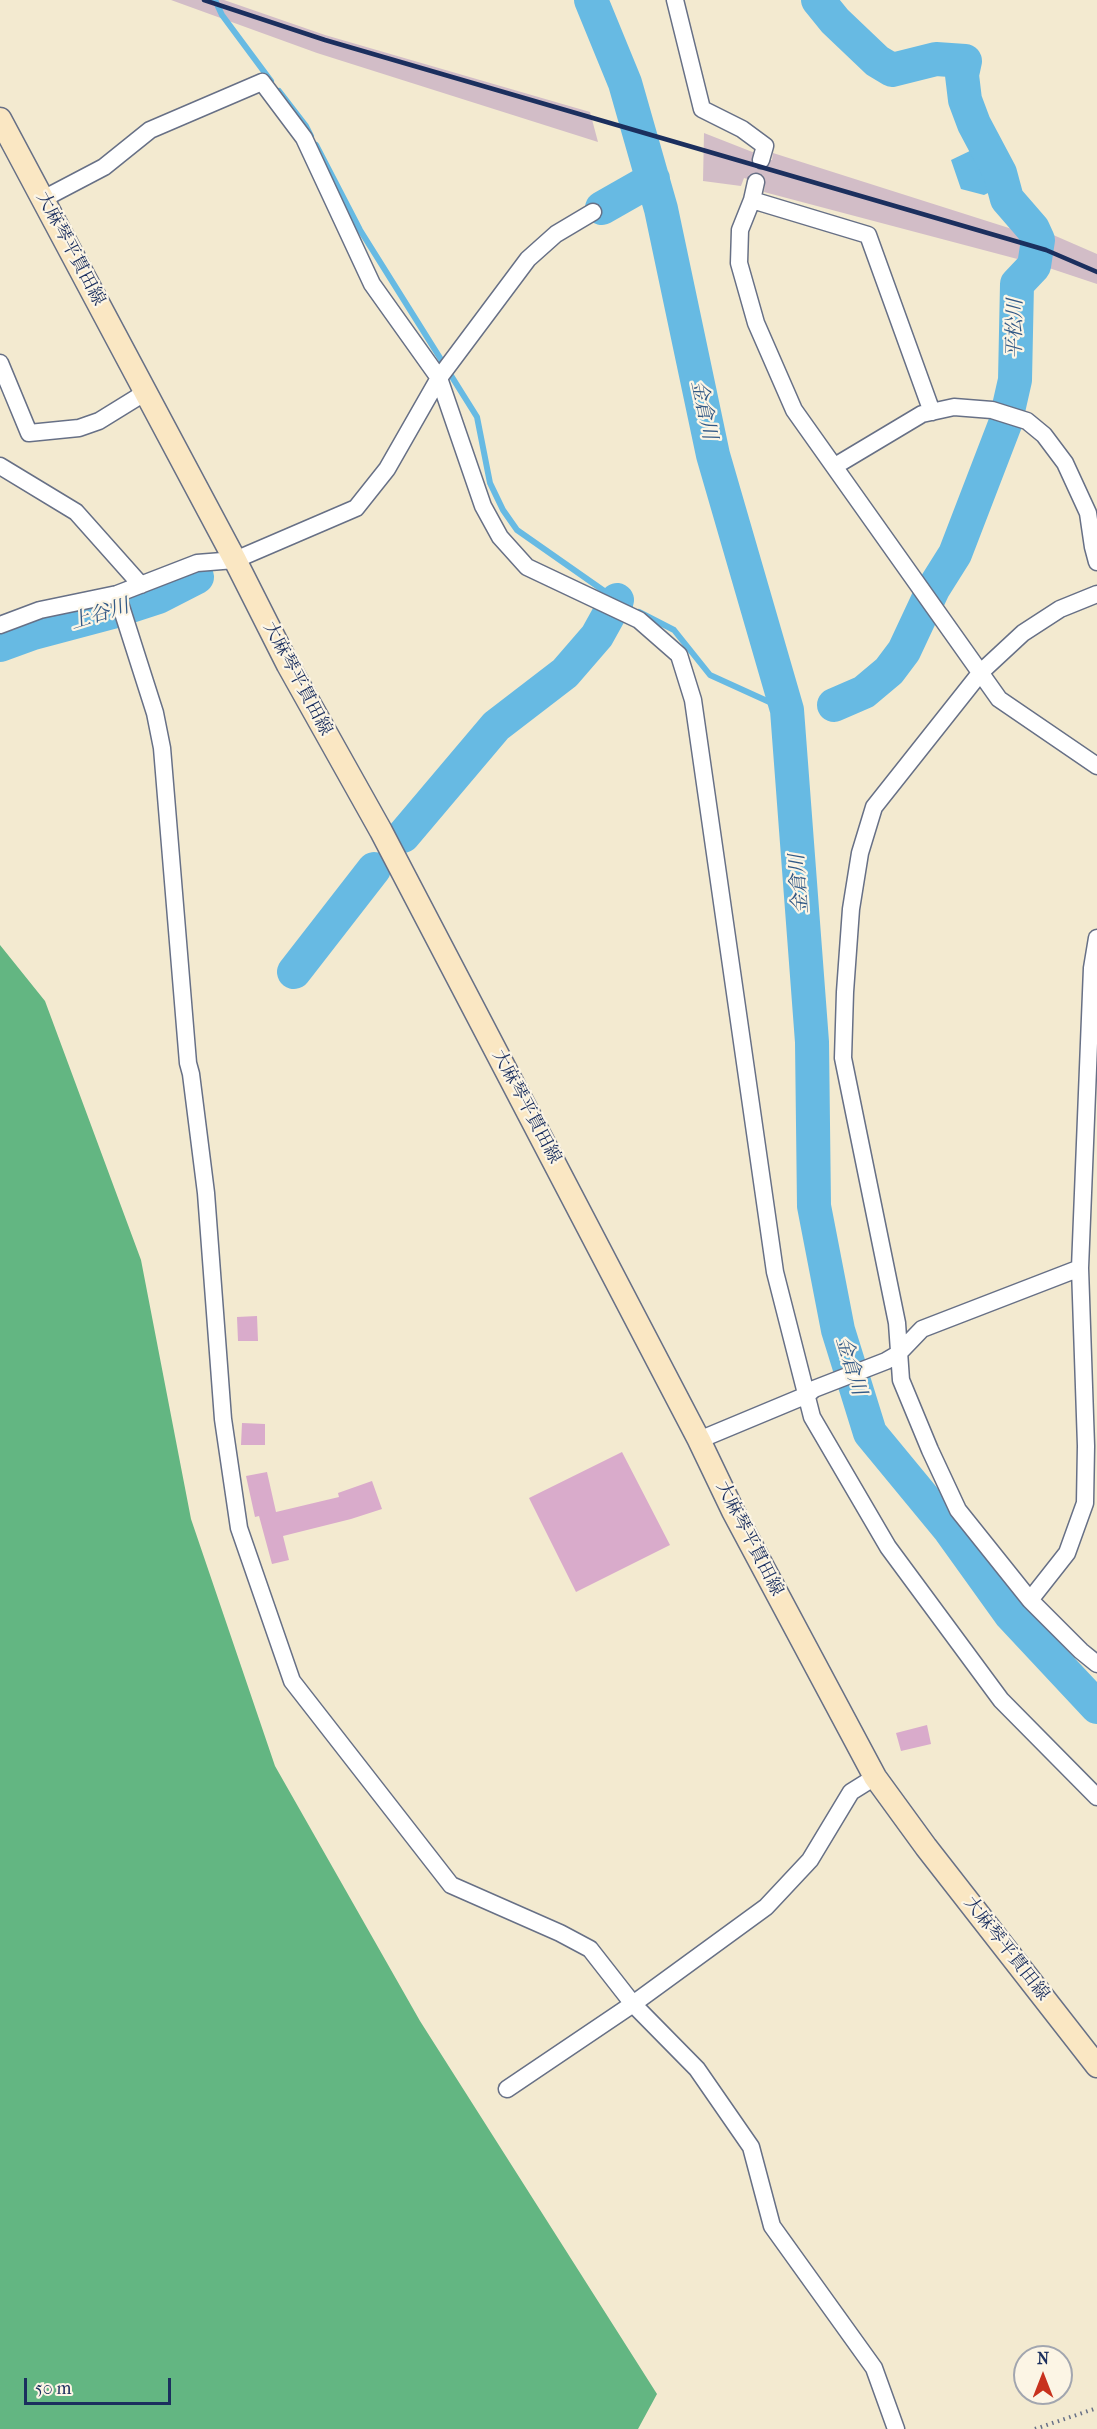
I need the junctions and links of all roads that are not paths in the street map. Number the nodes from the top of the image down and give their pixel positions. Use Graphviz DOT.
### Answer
graph roads {
  1 [pos="675,0"];
  2 [pos="0,119"];
  3 [pos="761,160"];
  4 [pos="756,182"];
  5 [pos="43,199"];
  6 [pos="752,200"];
  7 [pos="593,212"];
  8 [pos="0,363"];
  9 [pos="438,378"];
  10 [pos="5,388"];
  11 [pos="146,392"];
  12 [pos="932,412"];
  13 [pos="0,466"];
  14 [pos="836,466"];
  15 [pos="236,560"];
  16 [pos="1097,562"];
  17 [pos="141,585"];
  18 [pos="117,594"];
  19 [pos="1097,594"];
  20 [pos="0,625"];
  21 [pos="981,672"];
  22 [pos="1097,766"];
  23 [pos="1097,938"];
  24 [pos="1080,1268"];
  25 [pos="892,1357"];
  26 [pos="811,1392"];
  27 [pos="699,1440"];
  28 [pos="1030,1600"];
  29 [pos="1097,1663"];
  30 [pos="875,1777"];
  31 [pos="1097,1797"];
  32 [pos="633,2004"];
  33 [pos="1097,2066"];
  34 [pos="507,2089"];
  35 [pos="896,2429"];
  1 -- 3 [label="street"];
  2 -- 5 [label="main road, 大麻琴平貫田線"];
  4 -- 6 [label="street"];
  5 -- 9 [label="street"];
  5 -- 11 [label="main road, 大麻琴平貫田線"];
  6 -- 12 [label="street"];
  6 -- 14 [label="street"];
  7 -- 9 [label="street"];
  8 -- 10 [label="street"];
  9 -- 15 [label="street"];
  9 -- 26 [label="street"];
  10 -- 11 [label="street"];
  11 -- 15 [label="main road, 大麻琴平貫田線"];
  12 -- 14 [label="street"];
  12 -- 16 [label="street"];
  13 -- 17 [label="street"];
  14 -- 21 [label="street"];
  15 -- 17 [label="street"];
  15 -- 27 [label="main road, 大麻琴平貫田線"];
  17 -- 18 [label="street"];
  18 -- 20 [label="street"];
  18 -- 32 [label="street"];
  19 -- 21 [label="street"];
  21 -- 22 [label="street"];
  21 -- 25 [label="street"];
  23 -- 24 [label="street"];
  24 -- 25 [label="street"];
  24 -- 28 [label="street"];
  25 -- 26 [label="street"];
  25 -- 28 [label="street"];
  26 -- 27 [label="street"];
  26 -- 31 [label="street"];
  27 -- 30 [label="main road, 大麻琴平貫田線"];
  28 -- 29 [label="street"];
  30 -- 32 [label="street"];
  30 -- 33 [label="main road, 大麻琴平貫田線"];
  32 -- 34 [label="street"];
  32 -- 35 [label="street"];
}
